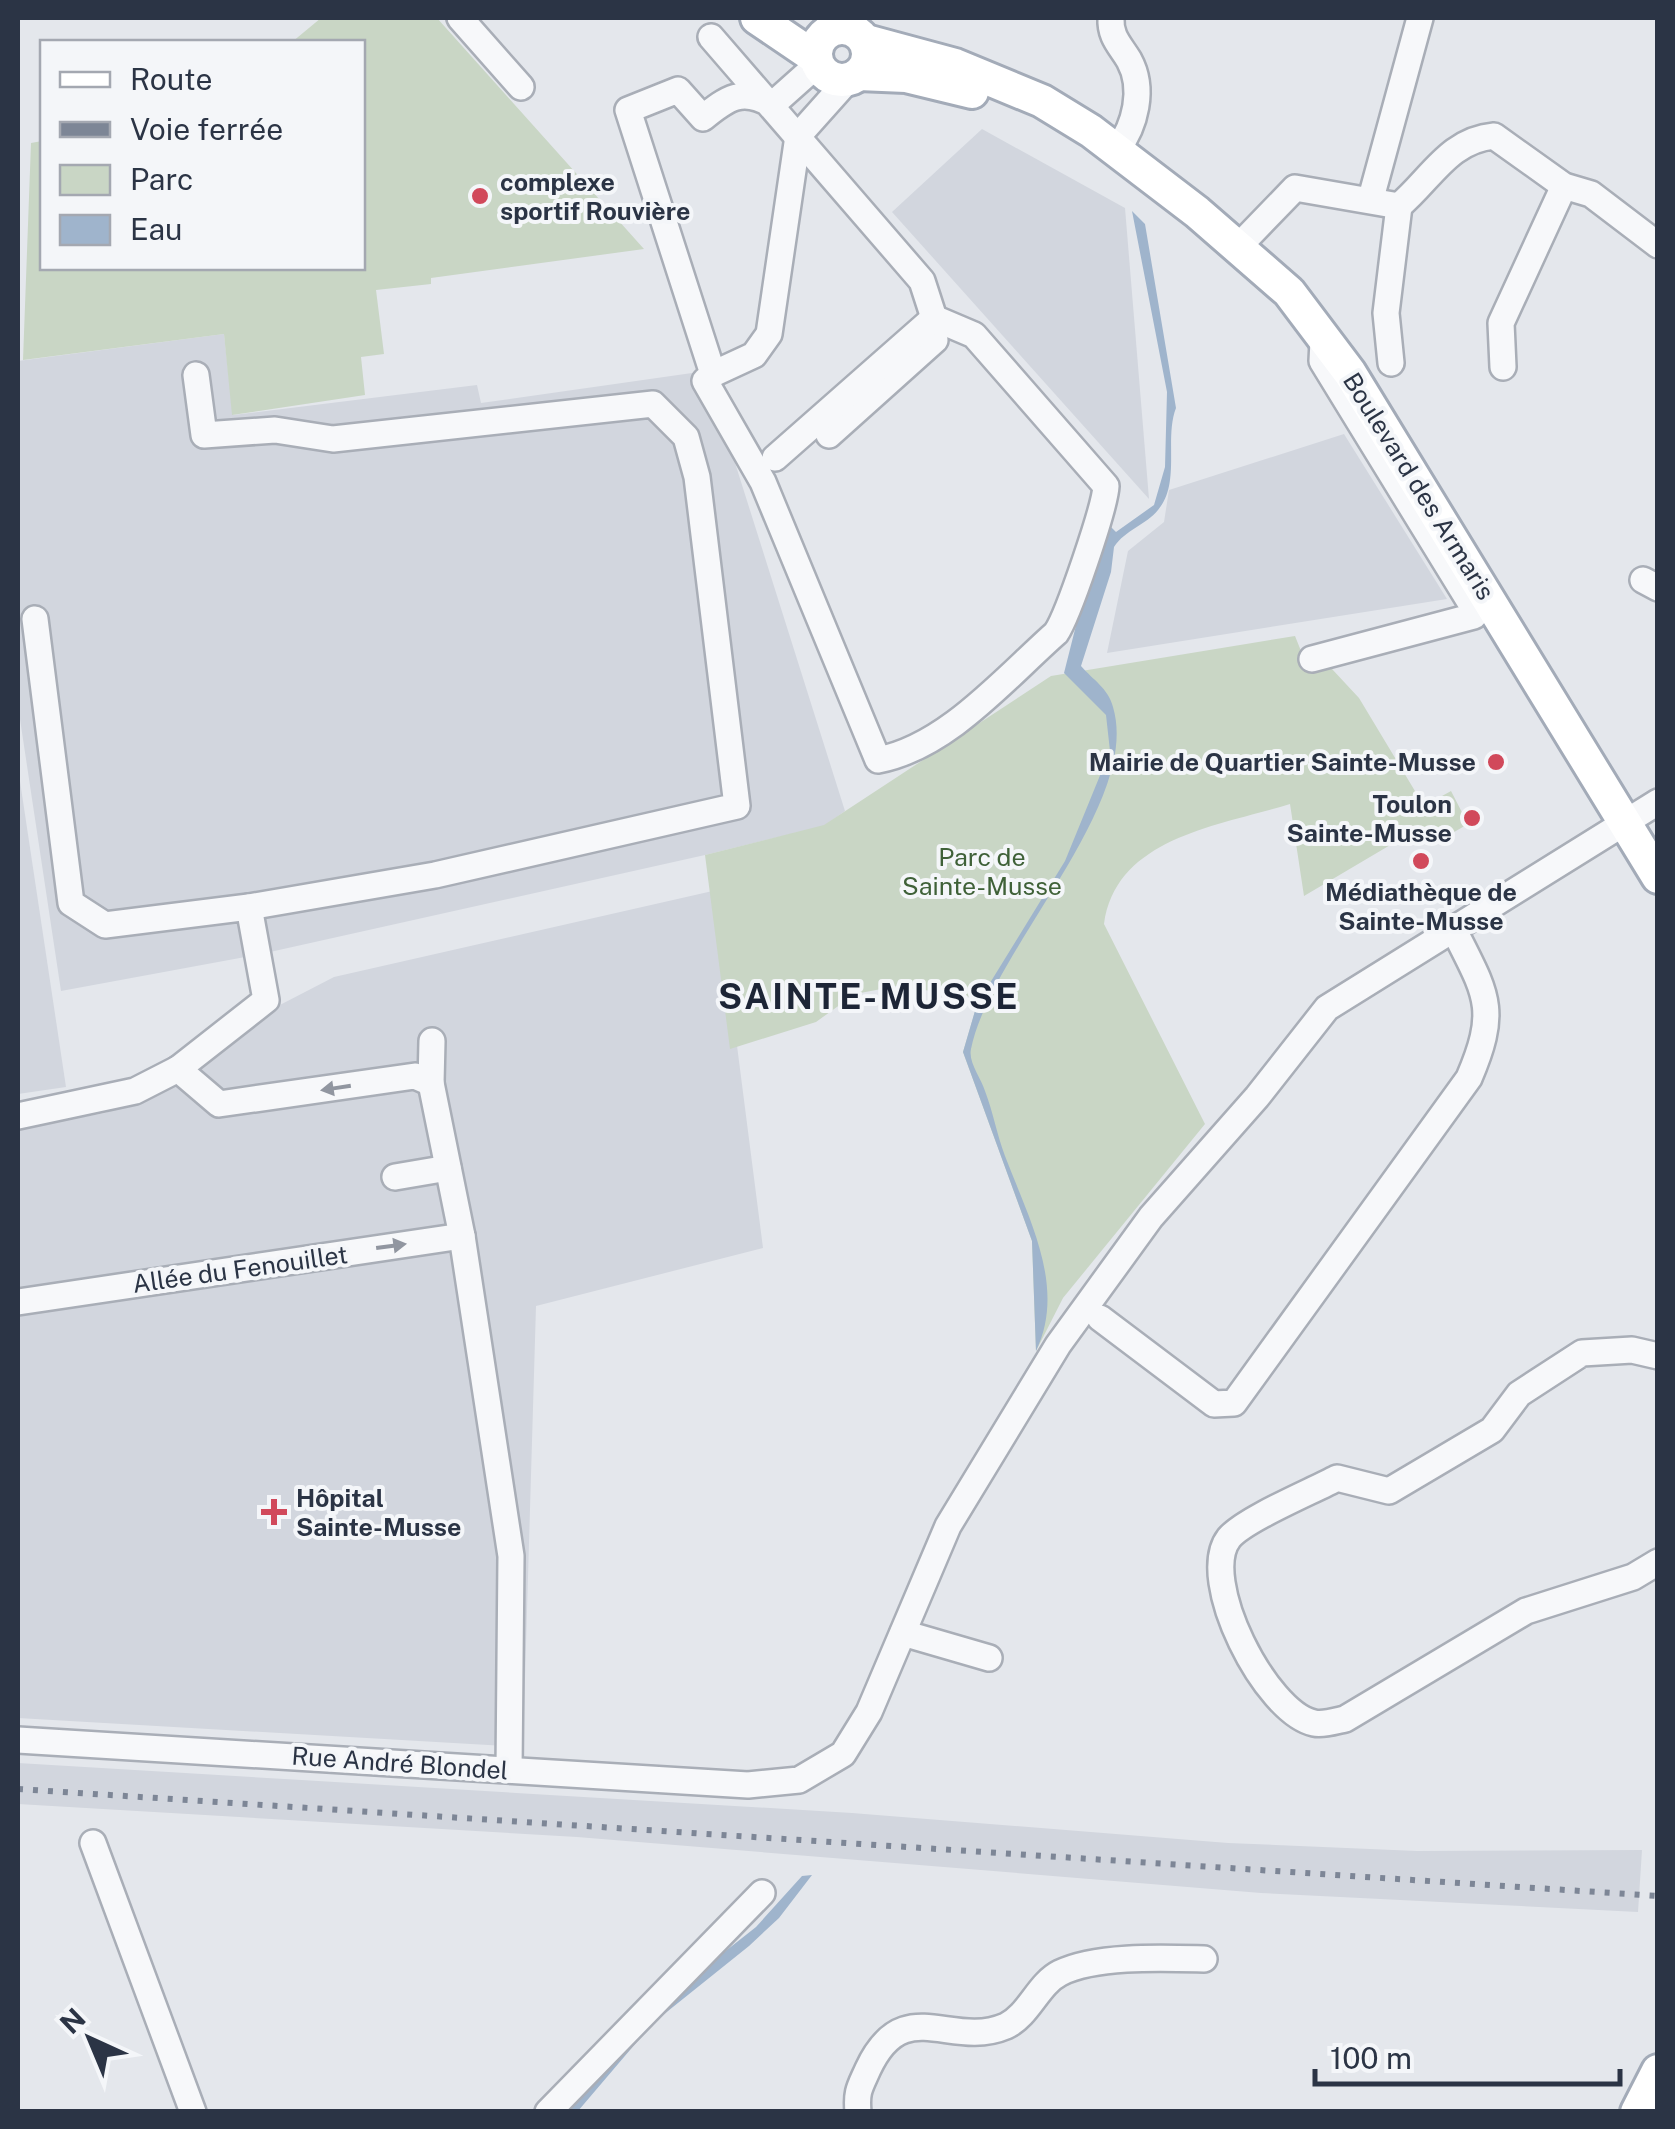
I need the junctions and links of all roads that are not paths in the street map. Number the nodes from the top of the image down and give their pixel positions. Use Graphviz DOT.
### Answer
graph roads {
  1 [pos="460,18"];
  2 [pos="757,18"];
  3 [pos="1111,18"];
  4 [pos="1420,18"];
  5 [pos="711,37"];
  6 [pos="833,37"];
  7 [pos="853,77"];
  8 [pos="521,87"];
  9 [pos="772,105"];
  10 [pos="798,136"];
  11 [pos="1117,150"];
  12 [pos="1564,186"];
  13 [pos="1372,198"];
  14 [pos="1399,206"];
  15 [pos="1658,245"];
  16 [pos="1238,247"];
  17 [pos="942,322"];
  18 [pos="1327,338"];
  19 [pos="1391,363"];
  20 [pos="1503,367"];
  21 [pos="713,374"];
  22 [pos="196,375"];
  23 [pos="829,435"];
  24 [pos="775,458"];
  25 [pos="34,619"];
  26 [pos="1312,659"];
  27 [pos="1658,802"];
  28 [pos="1627,824"];
  29 [pos="1658,876"];
  30 [pos="250,907"];
  31 [pos="1454,930"];
  32 [pos="432,1041"];
  33 [pos="178,1069"];
  34 [pos="431,1083"];
  35 [pos="18,1116"];
  36 [pos="449,1173"];
  37 [pos="402,1182"];
  38 [pos="462,1236"];
  39 [pos="18,1302"];
  40 [pos="1100,1318"];
  41 [pos="1658,1356"];
  42 [pos="1658,1562"];
  43 [pos="903,1633"];
  44 [pos="989,1658"];
  45 [pos="18,1740"];
  46 [pos="509,1770"];
  47 [pos="93,1843"];
  48 [pos="762,1894"];
  49 [pos="1204,1959"];
  50 [pos="1658,2071"];
  51 [pos="866,2072"];
  52 [pos="1658,2108"];
  53 [pos="193,2112"];
  54 [pos="548,2112"];
  55 [pos="858,2112"];
  56 [pos="874,2112"];
  57 [pos="1637,2112"];
  58 [pos="1646,2112"];
  1 -- 8 [label="street"];
  2 -- 6 [label="main road, Boulevard des Armaris"];
  3 -- 11 [label="street"];
  4 -- 13 [label="street"];
  5 -- 9 [label="street"];
  6 -- 7 [label="main road"];
  6 -- 9 [label="street"];
  6 -- 11 [label="main road, Boulevard des Armaris"];
  7 -- 10 [label="street"];
  7 -- 11 [label="main road, Boulevard des Armaris"];
  9 -- 10 [label="street"];
  9 -- 21 [label="street"];
  10 -- 17 [label="street"];
  10 -- 21 [label="street"];
  11 -- 16 [label="main road, Boulevard des Armaris"];
  12 -- 14 [label="street"];
  12 -- 15 [label="street"];
  12 -- 20 [label="street"];
  13 -- 14 [label="street"];
  13 -- 16 [label="street"];
  14 -- 19 [label="street"];
  16 -- 18 [label="main road, Boulevard des Armaris"];
  17 -- 21 [label="street"];
  17 -- 23 [label="street"];
  17 -- 24 [label="street"];
  18 -- 26 [label="street"];
  18 -- 28 [label="main road, Boulevard des Armaris"];
  22 -- 30 [label="street"];
  25 -- 30 [label="street"];
  27 -- 28 [label="street"];
  28 -- 29 [label="main road, Boulevard des Armaris"];
  28 -- 31 [label="street"];
  30 -- 33 [label="street"];
  31 -- 40 [label="street"];
  31 -- 43 [label="street"];
  32 -- 34 [label="street"];
  34 -- 33 [label="street, one-way"];
  33 -- 35 [label="street"];
  34 -- 36 [label="street"];
  36 -- 37 [label="street"];
  36 -- 38 [label="street"];
  39 -- 38 [label="street, Allée du Fenouillet, one-way"];
  38 -- 46 [label="street"];
  41 -- 42 [label="street"];
  43 -- 44 [label="street"];
  43 -- 46 [label="street, Rue André Blondel"];
  45 -- 46 [label="street, Rue André Blondel"];
  47 -- 53 [label="street"];
  48 -- 54 [label="street"];
  49 -- 51 [label="street"];
  50 -- 57 [label="main road"];
  51 -- 55 [label="street"];
  51 -- 56 [label="street"];
  52 -- 58 [label="main road"];
}
